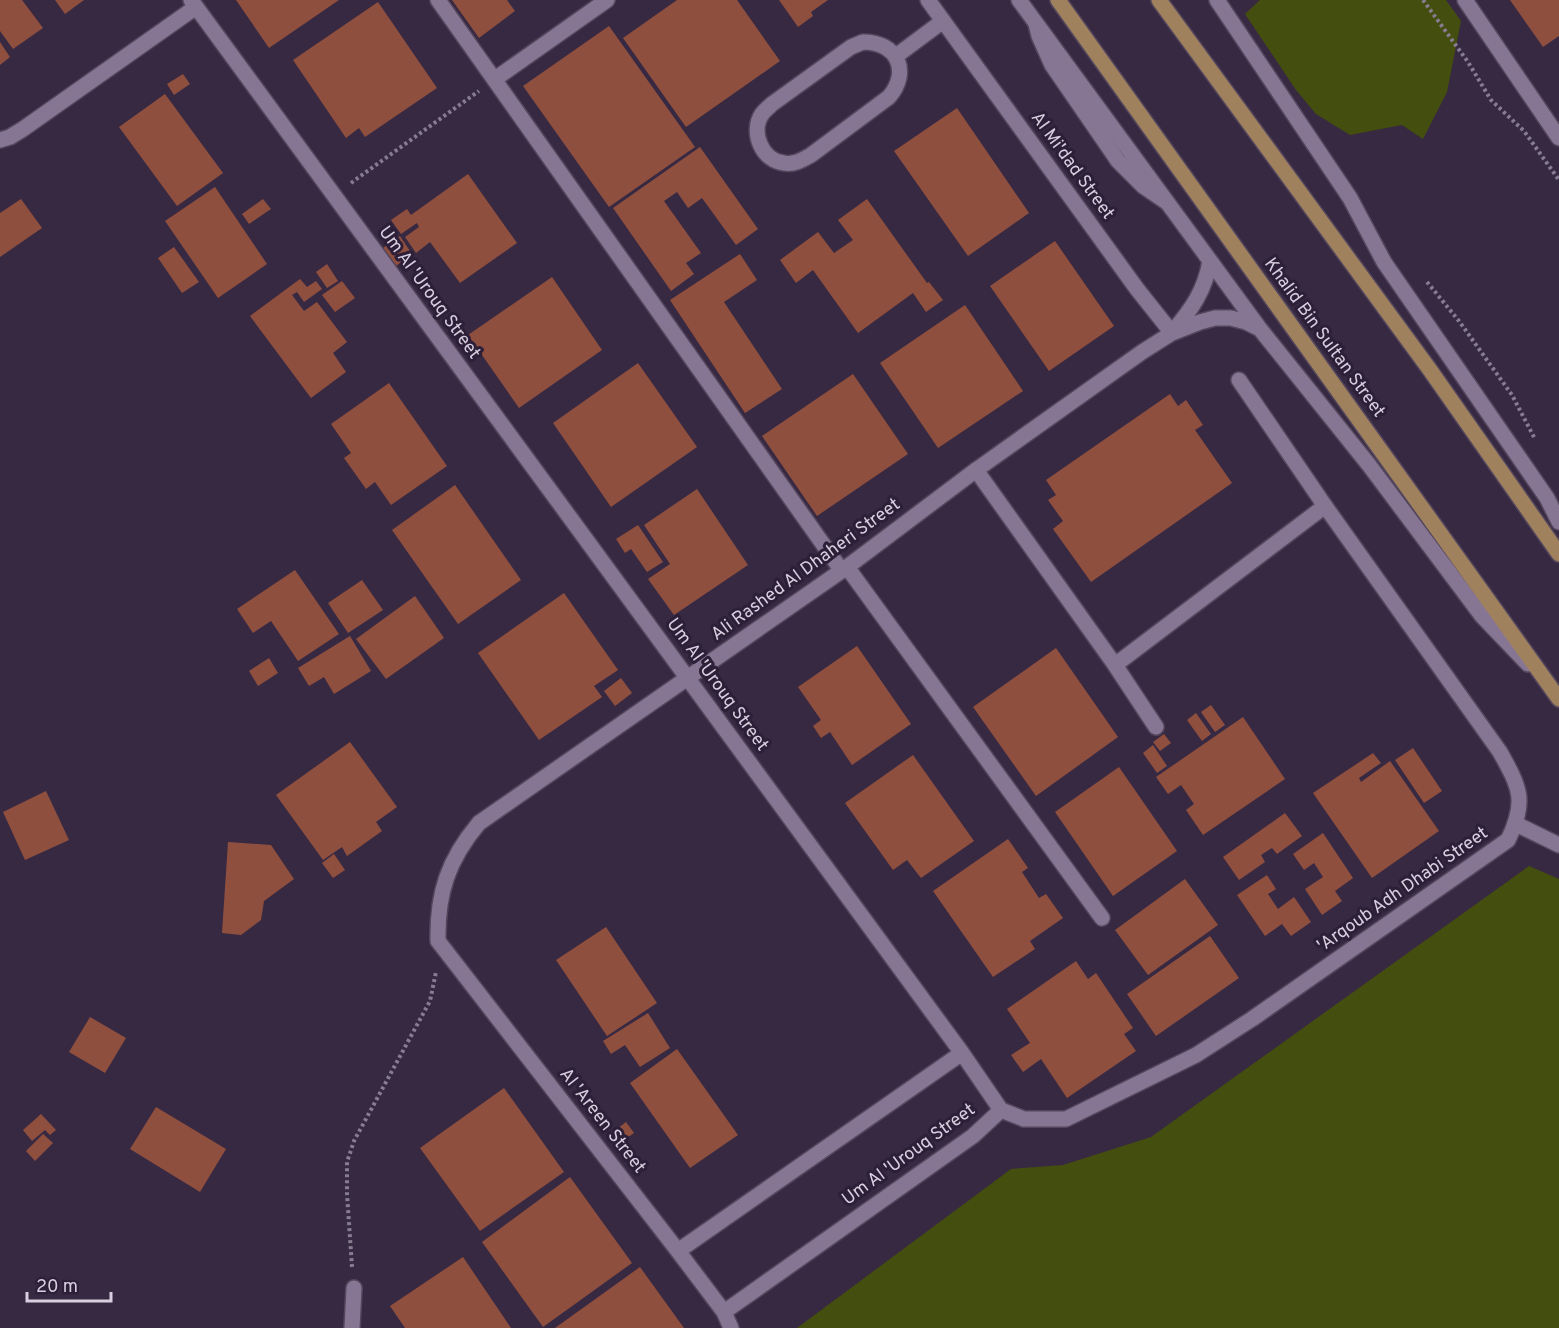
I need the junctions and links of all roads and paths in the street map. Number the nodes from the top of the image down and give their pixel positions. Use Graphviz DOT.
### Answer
graph roads {
  1 [pos="438,0"];
  2 [pos="607,0"];
  3 [pos="928,0"];
  4 [pos="1019,0"];
  5 [pos="1058,0"];
  6 [pos="1159,0"];
  7 [pos="1217,0"];
  8 [pos="1424,0"];
  9 [pos="1465,0"];
  10 [pos="194,4"];
  11 [pos="943,21"];
  12 [pos="896,56"];
  13 [pos="495,79"];
  14 [pos="1559,138"];
  15 [pos="0,140"];
  16 [pos="1559,180"];
  17 [pos="333,196"];
  18 [pos="1210,261"];
  19 [pos="1260,329"];
  20 [pos="1172,333"];
  21 [pos="1239,380"];
  22 [pos="976,470"];
  23 [pos="1325,506"];
  24 [pos="1559,522"];
  25 [pos="1559,554"];
  26 [pos="844,569"];
  27 [pos="1115,665"];
  28 [pos="688,678"];
  29 [pos="1549,687"];
  30 [pos="1559,699"];
  31 [pos="1156,727"];
  32 [pos="1516,824"];
  33 [pos="1559,844"];
  34 [pos="1101,918"];
  35 [pos="438,941"];
  36 [pos="962,1053"];
  37 [pos="1001,1110"];
  38 [pos="678,1251"];
  39 [pos="354,1288"];
  40 [pos="723,1312"];
  41 [pos="352,1328"];
  42 [pos="731,1328"];
  1 -- 13 [label="street"];
  2 -- 13 [label="street"];
  3 -- 11 [label="street, Al Mi'dad Street"];
  4 -- 18 [label="street"];
  5 -- 29 [label="main road, Khalid Bin Sultan Street"];
  6 -- 25 [label="main road"];
  7 -- 24 [label="street"];
  8 -- 16 [label="path"];
  9 -- 14 [label="street"];
  10 -- 15 [label="street, Um Al 'Urouq Street"];
  10 -- 17 [label="street, Um Al 'Urouq Street"];
  11 -- 12 [label="street"];
  11 -- 20 [label="street, Al Mi'dad Street"];
  12 -- 12 [label="street"];
  13 -- 17 [label="path"];
  13 -- 26 [label="street"];
  17 -- 28 [label="street, Um Al 'Urouq Street"];
  18 -- 19 [label="street"];
  18 -- 20 [label="street"];
  19 -- 20 [label="street"];
  19 -- 29 [label="street"];
  20 -- 22 [label="street, Ali Rashed Al Dhaheri Street"];
  21 -- 23 [label="street"];
  22 -- 26 [label="street, Ali Rashed Al Dhaheri Street"];
  22 -- 27 [label="street"];
  23 -- 27 [label="street"];
  23 -- 32 [label="street"];
  26 -- 28 [label="street, Ali Rashed Al Dhaheri Street"];
  26 -- 34 [label="street"];
  27 -- 31 [label="street"];
  28 -- 35 [label="street, Ali Rashed Al Dhaheri Street"];
  28 -- 36 [label="street, Um Al 'Urouq Street"];
  29 -- 30 [label="main road, Khalid Bin Sultan Street"];
  32 -- 33 [label="street"];
  32 -- 37 [label="street, 'Arqoub Adh Dhabi Street"];
  35 -- 38 [label="street, Al 'Areen Street"];
  35 -- 39 [label="path"];
  36 -- 37 [label="street, Um Al 'Urouq Street"];
  36 -- 38 [label="street"];
  37 -- 40 [label="street, Um Al 'Urouq Street"];
  38 -- 40 [label="street, Al 'Areen Street"];
  39 -- 41 [label="street"];
  40 -- 42 [label="street, Al 'Areen Street"];
}
